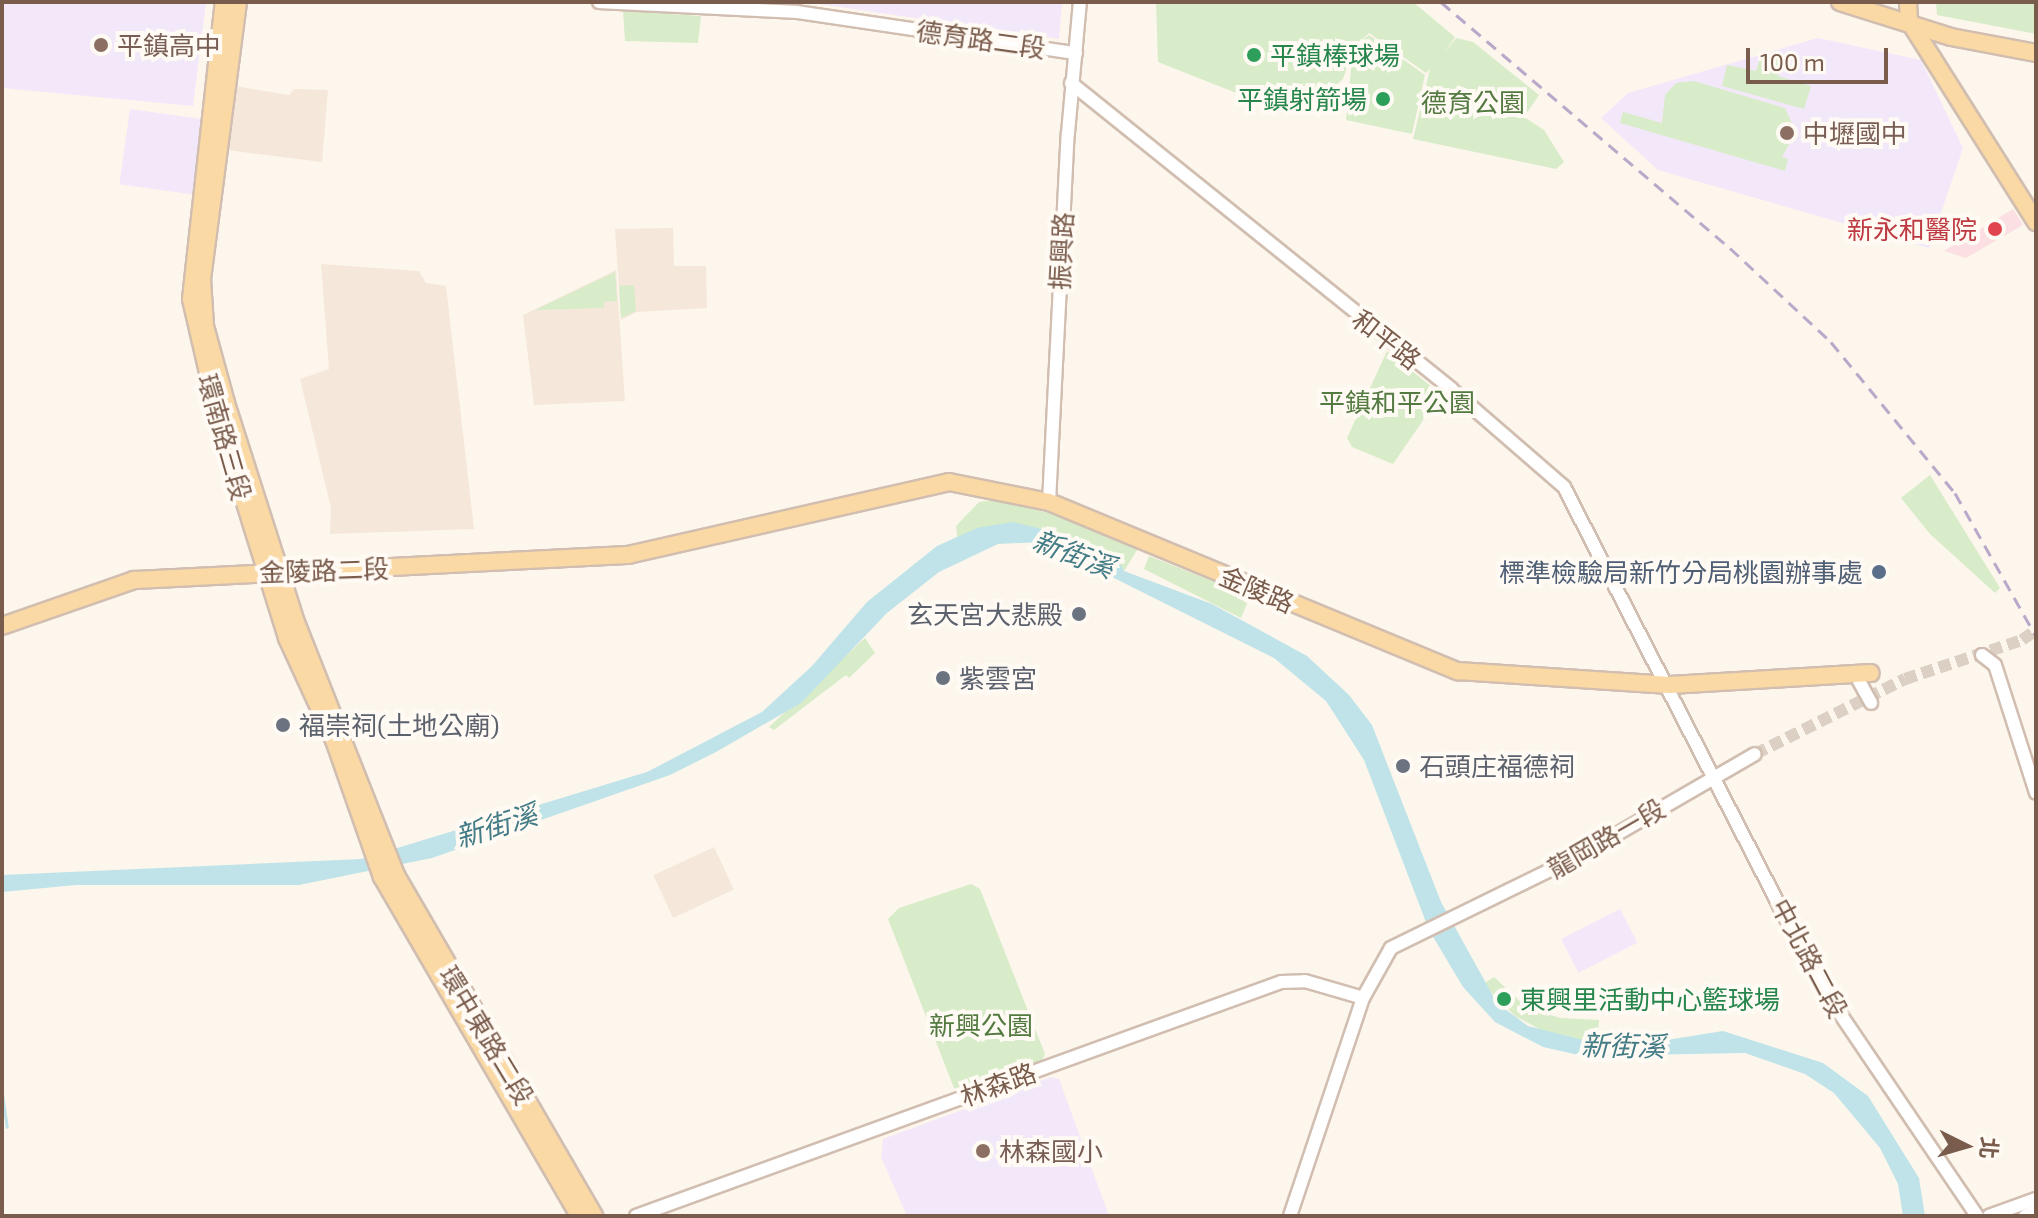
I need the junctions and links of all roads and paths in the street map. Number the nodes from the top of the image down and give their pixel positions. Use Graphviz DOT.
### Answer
graph roads {
  1 [pos="224,2"];
  2 [pos="238,2"];
  3 [pos="599,2"];
  4 [pos="1080,2"];
  5 [pos="1840,2"];
  6 [pos="1908,2"];
  7 [pos="1909,21"];
  8 [pos="1076,53"];
  9 [pos="2036,53"];
  10 [pos="1071,83"];
  11 [pos="2036,222"];
  12 [pos="1049,502"];
  13 [pos="652,550"];
  14 [pos="272,573"];
  15 [pos="2,626"];
  16 [pos="1982,655"];
  17 [pos="1865,677"];
  18 [pos="1670,685"];
  19 [pos="1871,703"];
  20 [pos="1755,754"];
  21 [pos="1715,778"];
  22 [pos="2036,793"];
  23 [pos="380,852"];
  24 [pos="390,877"];
  25 [pos="1363,998"];
  26 [pos="2036,1199"];
  27 [pos="2036,1211"];
  28 [pos="579,1216"];
  29 [pos="594,1216"];
  30 [pos="636,1216"];
  31 [pos="1290,1216"];
  32 [pos="1977,1216"];
  33 [pos="1989,1216"];
  34 [pos="2025,1216"];
  1 -- 14 [label="main road, 環南路三段"];
  2 -- 14 [label="main road, 環南路三段"];
  3 -- 8 [label="street, 德育路二段"];
  4 -- 8 [label="street, 振興路"];
  5 -- 7 [label="main road"];
  6 -- 7 [label="main road"];
  7 -- 9 [label="main road"];
  7 -- 11 [label="main road"];
  8 -- 10 [label="street, 振興路"];
  10 -- 12 [label="street, 振興路"];
  10 -- 18 [label="street, 和平路"];
  12 -- 13 [label="main road, 金陵路"];
  12 -- 18 [label="main road, 金陵路"];
  13 -- 14 [label="main road, 金陵路二段"];
  14 -- 15 [label="main road, 金陵路二段"];
  14 -- 23 [label="main road, 環南路三段"];
  16 -- 22 [label="street"];
  17 -- 18 [label="main road, 金陵路"];
  17 -- 19 [label="street"];
  18 -- 21 [label="street, 中北路二段"];
  20 -- 21 [label="street, 龍岡路一段"];
  21 -- 25 [label="street, 龍岡路一段"];
  21 -- 32 [label="street, 中北路二段"];
  23 -- 24 [label="main road, 環中東路二段"];
  24 -- 28 [label="main road, 環中東路二段"];
  24 -- 29 [label="main road, 環中東路二段"];
  25 -- 30 [label="street, 林森路"];
  25 -- 31 [label="street"];
  26 -- 33 [label="street"];
  27 -- 34 [label="street"];
}
